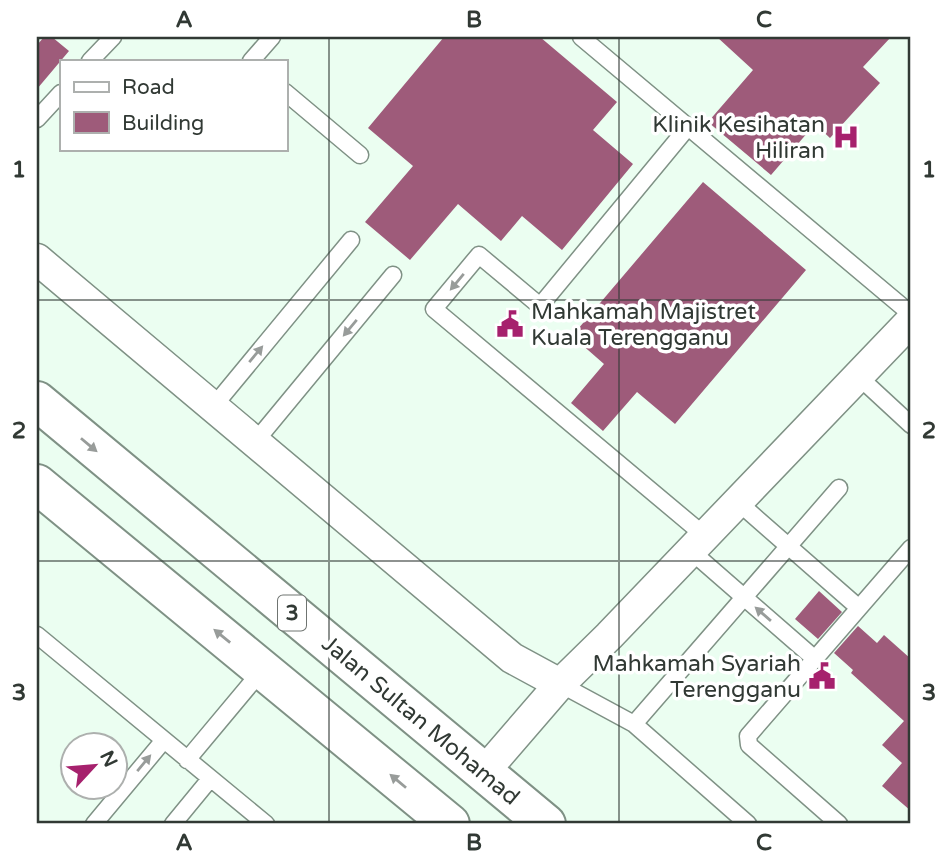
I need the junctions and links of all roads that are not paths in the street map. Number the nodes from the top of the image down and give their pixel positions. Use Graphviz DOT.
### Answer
graph roads {
  1 [pos="113,37"];
  2 [pos="272,37"];
  3 [pos="581,37"];
  4 [pos="91,60"];
  5 [pos="252,60"];
  6 [pos="60,94"];
  7 [pos="287,94"];
  8 [pos="37,120"];
  9 [pos="688,127"];
  10 [pos="360,155"];
  11 [pos="351,240"];
  12 [pos="37,259"];
  13 [pos="393,275"];
  14 [pos="911,314"];
  15 [pos="911,321"];
  16 [pos="858,376"];
  17 [pos="37,401"];
  18 [pos="213,407"];
  19 [pos="911,425"];
  20 [pos="255,442"];
  21 [pos="37,484"];
  22 [pos="839,488"];
  23 [pos="738,502"];
  24 [pos="698,543"];
  25 [pos="789,546"];
  26 [pos="911,548"];
  27 [pos="744,598"];
  28 [pos="859,608"];
  29 [pos="37,635"];
  30 [pos="815,659"];
  31 [pos="263,669"];
  32 [pos="560,684"];
  33 [pos="634,724"];
  34 [pos="164,740"];
  35 [pos="187,760"];
  36 [pos="484,772"];
  37 [pos="211,779"];
  38 [pos="94,824"];
  39 [pos="173,824"];
  40 [pos="266,824"];
  41 [pos="450,824"];
  42 [pos="546,824"];
  43 [pos="748,824"];
  44 [pos="839,824"];
  1 -- 4 [label="lane"];
  2 -- 5 [label="lane"];
  3 -- 9 [label="lane"];
  6 -- 8 [label="lane"];
  7 -- 10 [label="lane"];
  9 -- 14 [label="lane"];
  9 -- 24 [label="lane, one-way"];
  18 -- 11 [label="lane, one-way"];
  12 -- 18 [label="street"];
  13 -- 20 [label="lane, one-way"];
  15 -- 16 [label="street"];
  16 -- 19 [label="lane"];
  16 -- 23 [label="street"];
  17 -- 36 [label="highway, Jalan Sultan Mohamad / 3, one-way"];
  18 -- 20 [label="street"];
  20 -- 32 [label="street"];
  31 -- 21 [label="highway, one-way"];
  22 -- 25 [label="lane"];
  23 -- 24 [label="street"];
  23 -- 25 [label="lane"];
  24 -- 27 [label="lane"];
  24 -- 32 [label="street"];
  25 -- 27 [label="lane"];
  25 -- 28 [label="lane"];
  26 -- 28 [label="lane"];
  30 -- 27 [label="lane, one-way"];
  27 -- 33 [label="lane"];
  28 -- 30 [label="lane"];
  29 -- 34 [label="lane"];
  30 -- 44 [label="lane"];
  31 -- 35 [label="lane"];
  41 -- 31 [label="highway, one-way"];
  32 -- 33 [label="lane"];
  32 -- 36 [label="street"];
  33 -- 43 [label="lane"];
  34 -- 35 [label="lane"];
  38 -- 34 [label="lane, one-way"];
  35 -- 37 [label="lane"];
  36 -- 42 [label="highway, Jalan Sultan Mohamad / 3"];
  37 -- 39 [label="lane"];
  37 -- 40 [label="lane"];
}
